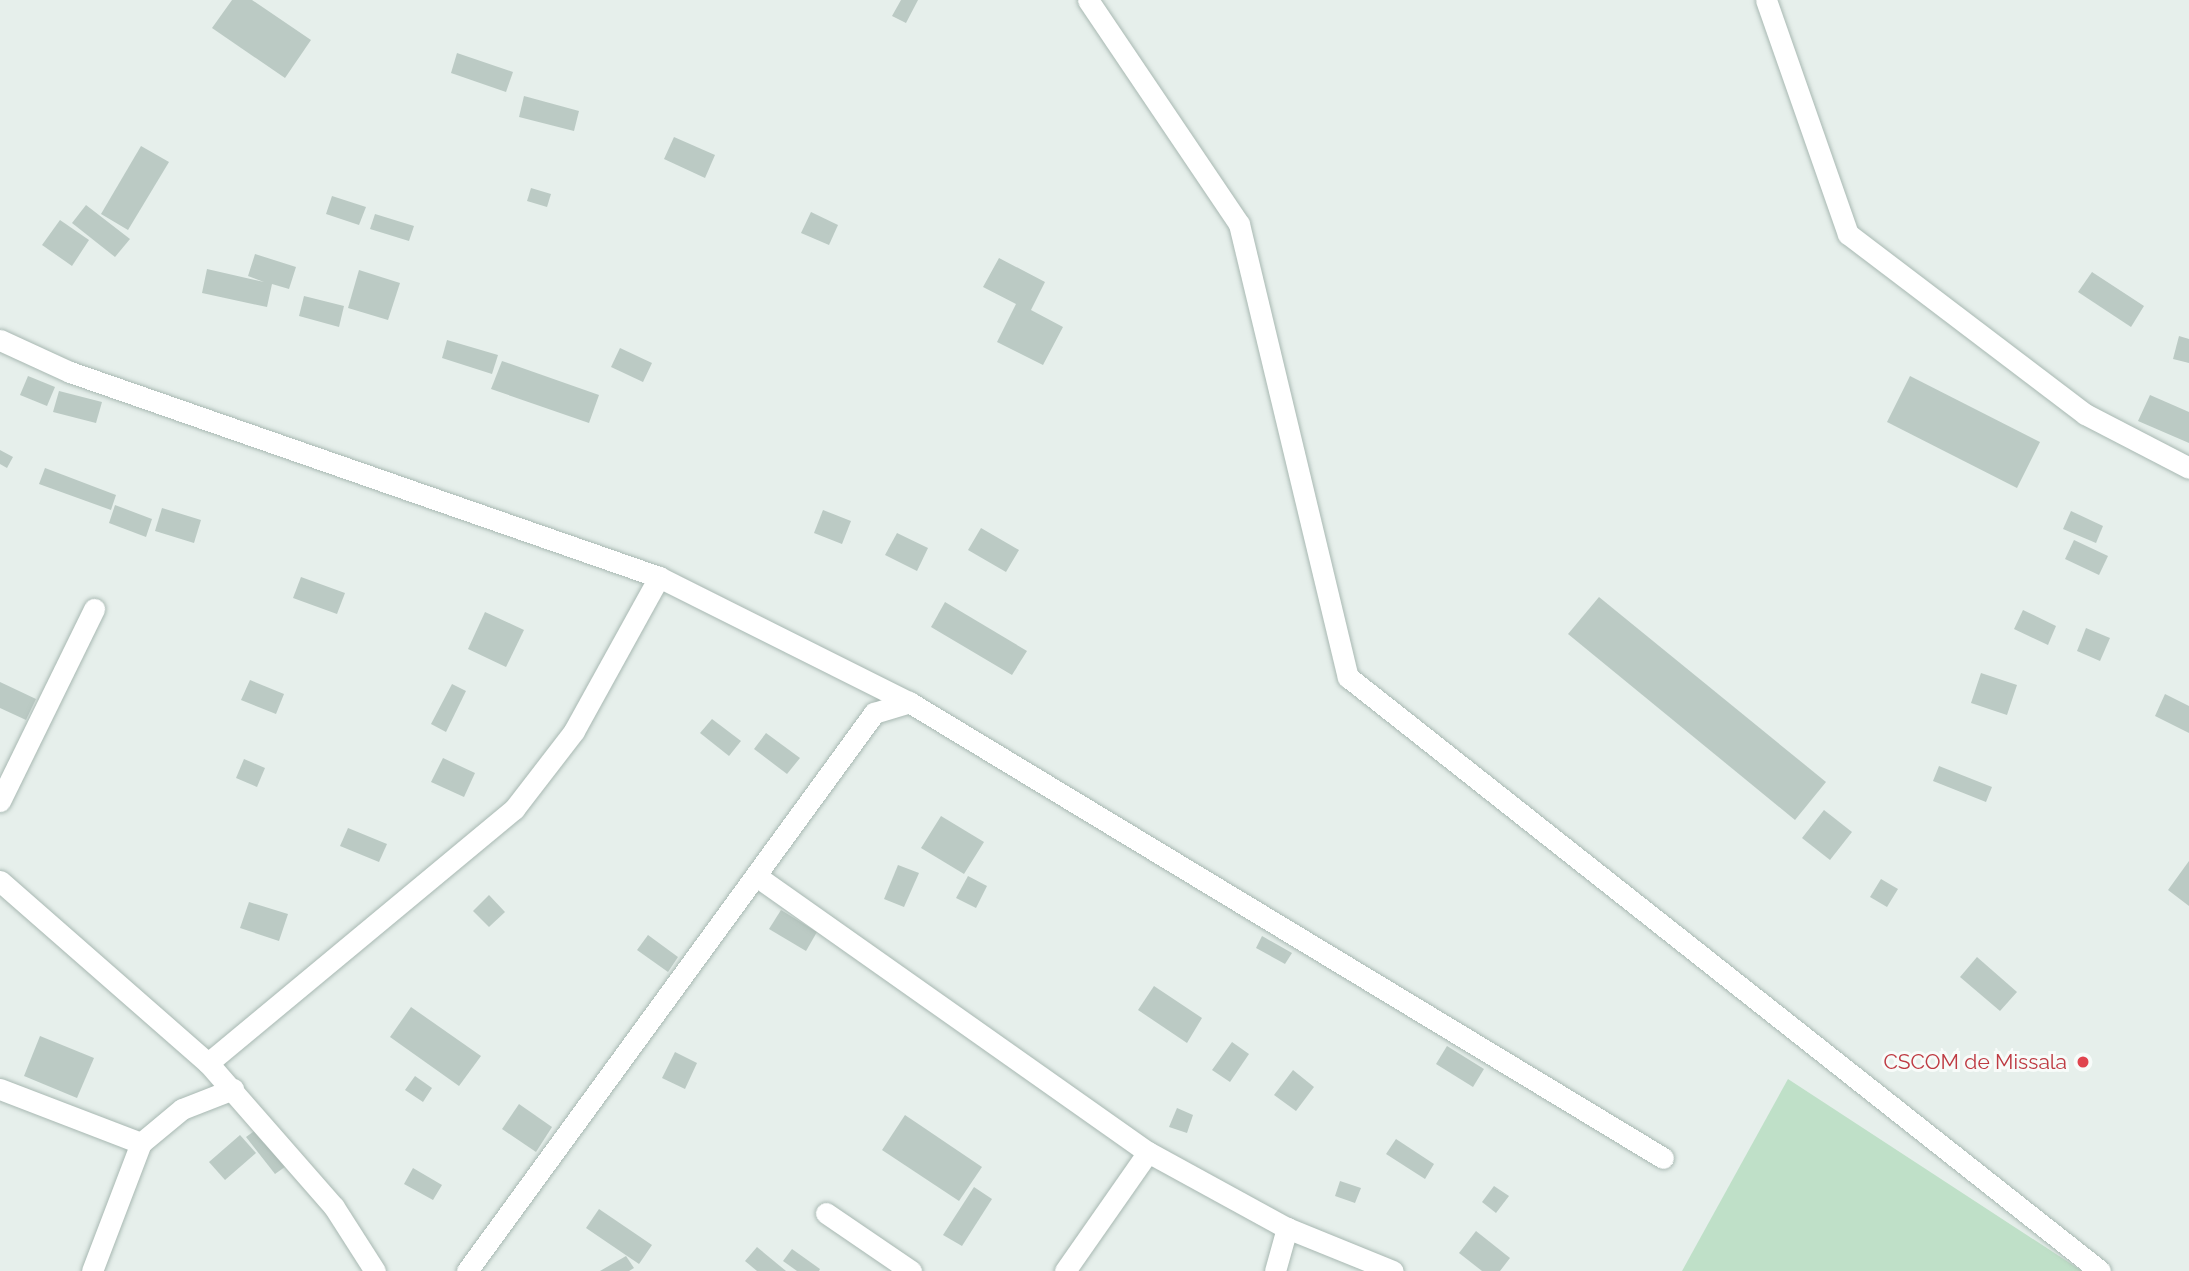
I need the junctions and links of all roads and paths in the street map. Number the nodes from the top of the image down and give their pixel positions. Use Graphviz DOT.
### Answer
graph roads {
  1 [pos="1088,0"];
  2 [pos="1766,0"];
  3 [pos="0,340"];
  4 [pos="2189,467"];
  5 [pos="659,577"];
  6 [pos="94,608"];
  7 [pos="909,702"];
  8 [pos="0,801"];
  9 [pos="759,878"];
  10 [pos="0,881"];
  11 [pos="208,1063"];
  12 [pos="0,1089"];
  13 [pos="233,1089"];
  14 [pos="141,1143"];
  15 [pos="1148,1152"];
  16 [pos="1663,1158"];
  17 [pos="826,1213"];
  18 [pos="1287,1228"];
  19 [pos="92,1271"];
  20 [pos="376,1271"];
  21 [pos="467,1271"];
  22 [pos="911,1271"];
  23 [pos="1065,1271"];
  24 [pos="1275,1271"];
  25 [pos="1393,1271"];
  26 [pos="2101,1271"];
  1 -- 26 [label="street"];
  2 -- 4 [label="street"];
  3 -- 5 [label="street"];
  5 -- 7 [label="street"];
  5 -- 11 [label="street"];
  6 -- 8 [label="street"];
  7 -- 9 [label="street"];
  7 -- 16 [label="street"];
  9 -- 15 [label="street"];
  9 -- 21 [label="street"];
  10 -- 11 [label="street"];
  11 -- 13 [label="street"];
  12 -- 14 [label="street"];
  13 -- 14 [label="street"];
  13 -- 20 [label="street"];
  14 -- 19 [label="street"];
  15 -- 18 [label="street"];
  15 -- 23 [label="street"];
  17 -- 22 [label="street"];
  18 -- 24 [label="street"];
  18 -- 25 [label="street"];
}
